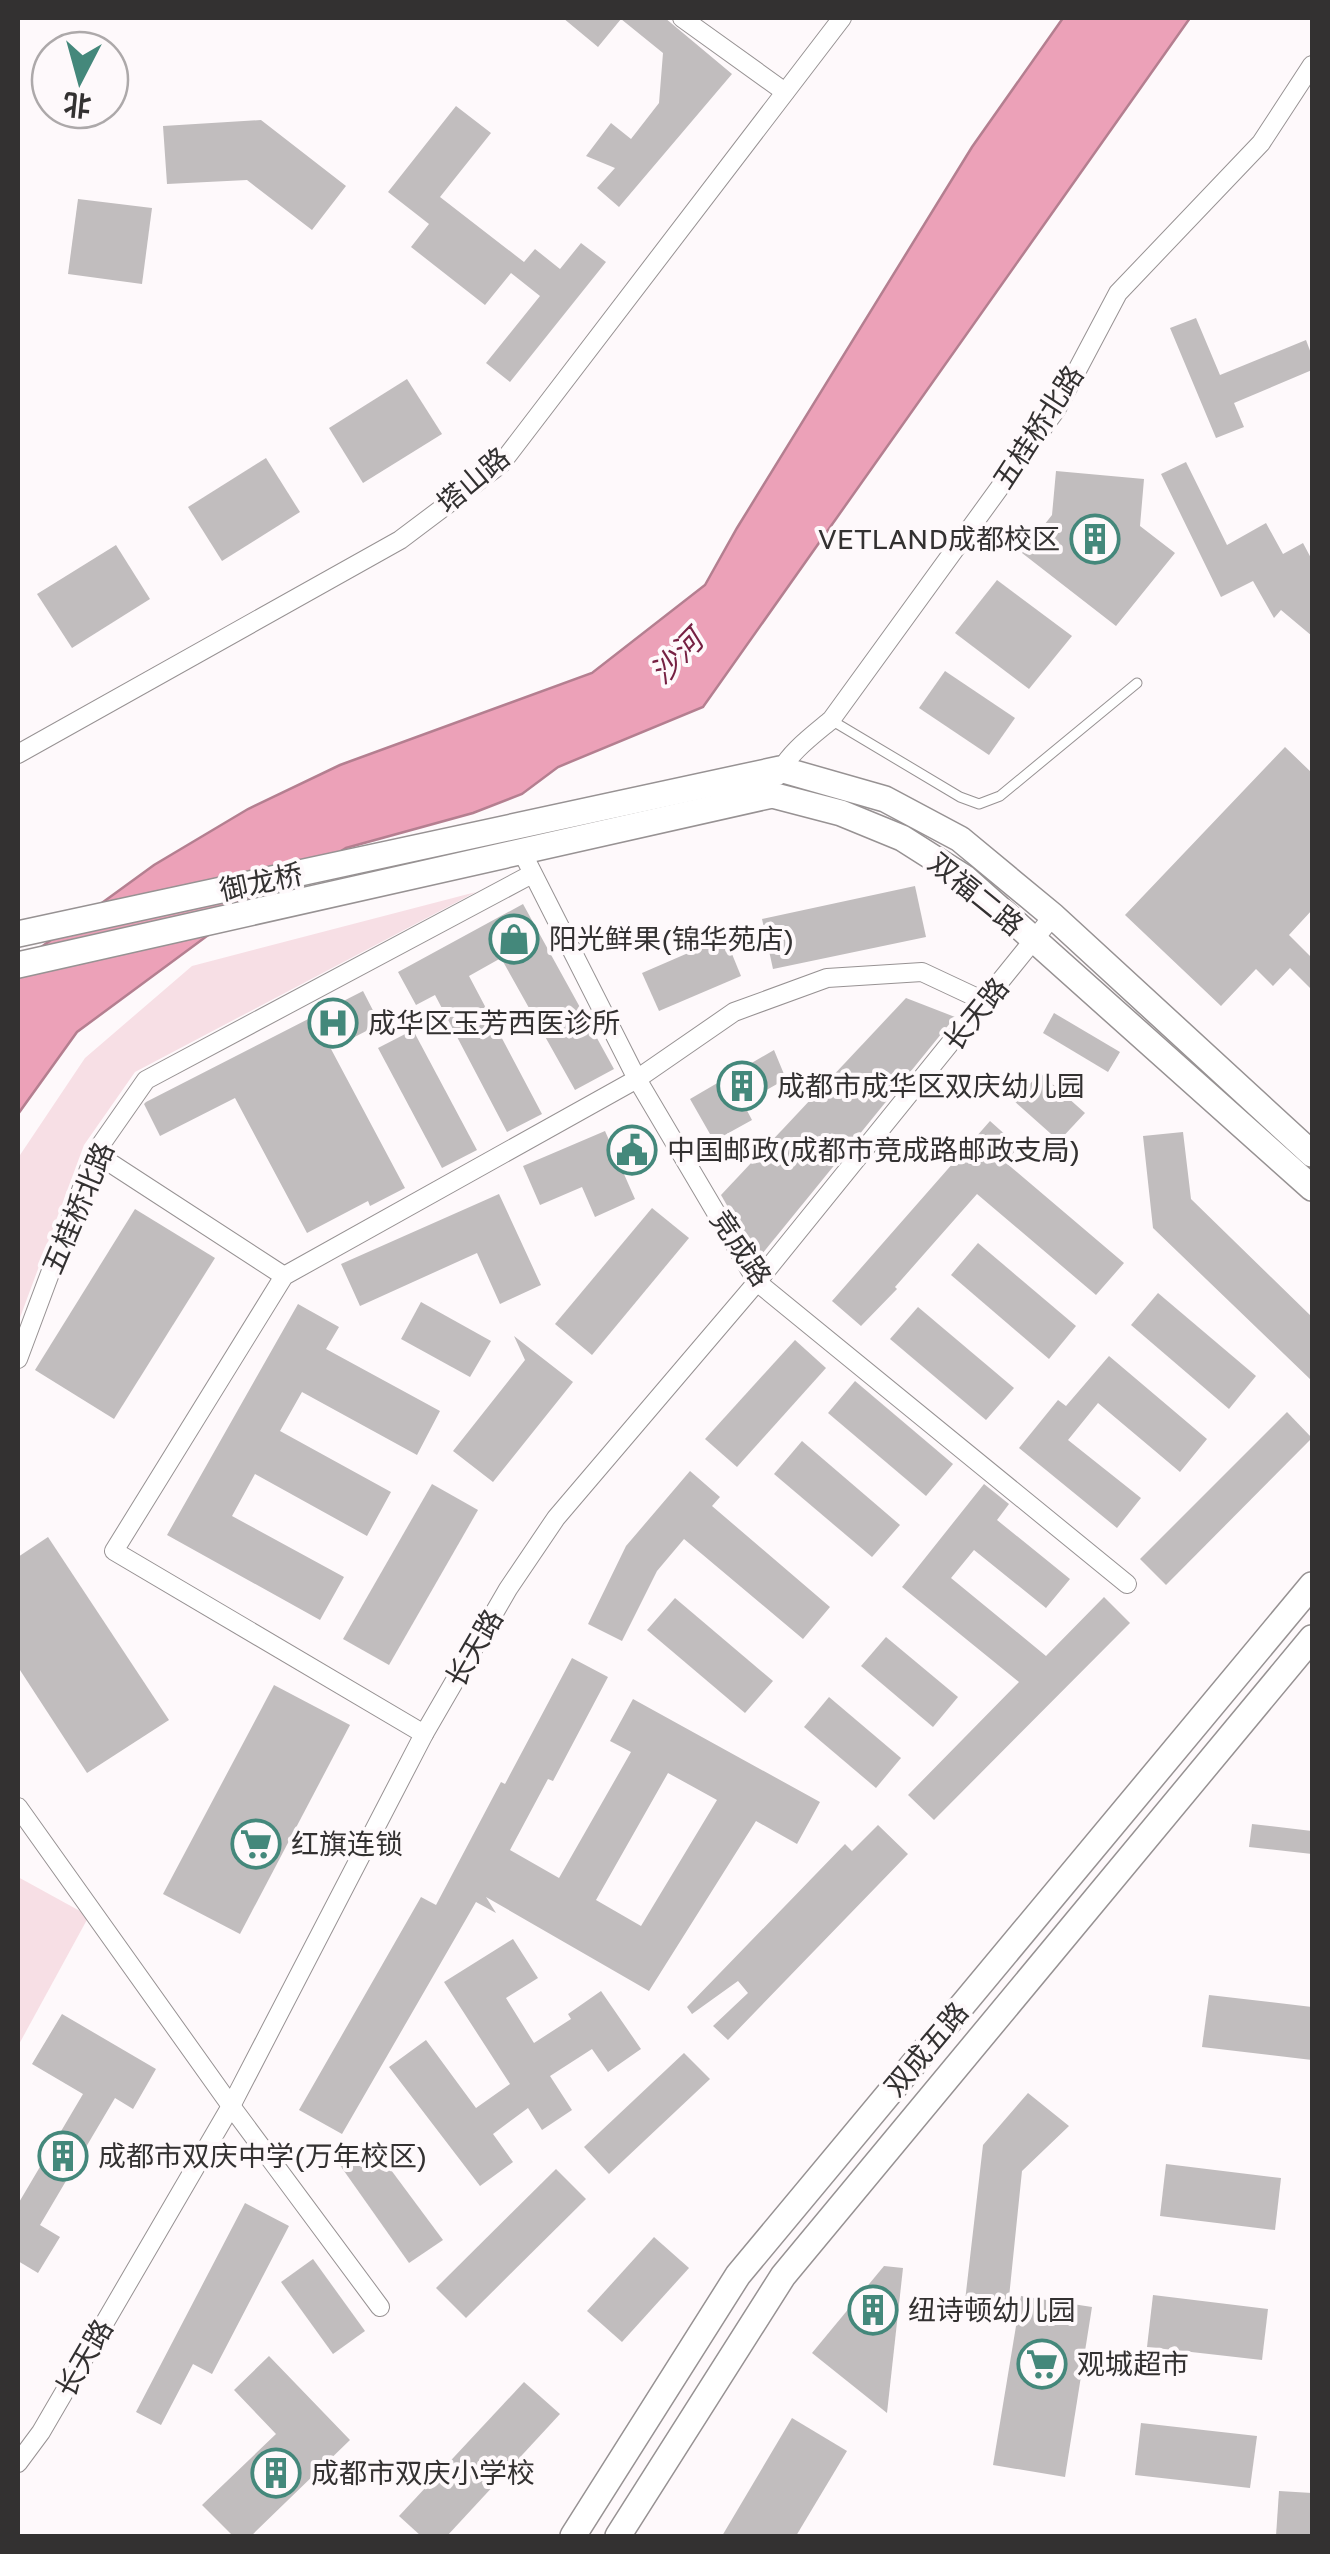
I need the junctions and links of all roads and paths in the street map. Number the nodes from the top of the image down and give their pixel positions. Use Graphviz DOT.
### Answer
graph roads {
  1 [pos="682,18"];
  2 [pos="842,18"];
  3 [pos="1312,65"];
  4 [pos="785,92"];
  5 [pos="1137,683"];
  6 [pos="831,720"];
  7 [pos="18,754"];
  8 [pos="780,769"];
  9 [pos="772,795"];
  10 [pos="505,831"];
  11 [pos="527,862"];
  12 [pos="444,871"];
  13 [pos="1052,916"];
  14 [pos="18,934"];
  15 [pos="1034,941"];
  16 [pos="18,965"];
  17 [pos="986,1002"];
  18 [pos="637,1079"];
  19 [pos="95,1153"];
  20 [pos="1312,1154"];
  21 [pos="1312,1188"];
  22 [pos="284,1276"];
  23 [pos="757,1282"];
  24 [pos="18,1359"];
  25 [pos="1127,1584"];
  26 [pos="1312,1585"];
  27 [pos="1312,1638"];
  28 [pos="424,1734"];
  29 [pos="18,1806"];
  30 [pos="231,2106"];
  31 [pos="380,2307"];
  32 [pos="18,2463"];
  33 [pos="572,2536"];
  34 [pos="618,2536"];
  1 -- 4 [label="street"];
  2 -- 4 [label="street, 塔山路"];
  3 -- 6 [label="street, 五桂桥北路"];
  4 -- 7 [label="street, 塔山路"];
  5 -- 6 [label="lane"];
  6 -- 8 [label="street, 五桂桥北路"];
  8 -- 9 [label="street, 五桂桥北路"];
  8 -- 10 [label="main road, 双福二路"];
  8 -- 13 [label="main road, 双福二路"];
  9 -- 11 [label="main road, 双福二路"];
  9 -- 15 [label="main road, 双福二路"];
  10 -- 14 [label="main road, 御龙桥"];
  11 -- 12 [label="main road, 双福二路"];
  11 -- 18 [label="street, 竞成路"];
  11 -- 19 [label="street, 五桂桥北路"];
  12 -- 16 [label="main road, 御龙桥"];
  13 -- 15 [label="street, 长天路"];
  13 -- 20 [label="main road, 双福二路"];
  15 -- 17 [label="street, 长天路"];
  15 -- 21 [label="main road, 双福二路"];
  17 -- 18 [label="street"];
  17 -- 23 [label="street, 长天路"];
  18 -- 22 [label="street"];
  18 -- 23 [label="street, 竞成路"];
  19 -- 22 [label="street"];
  19 -- 24 [label="street, 五桂桥北路"];
  22 -- 28 [label="street"];
  23 -- 25 [label="street, 竞成路"];
  23 -- 28 [label="street, 长天路"];
  26 -- 33 [label="main road, 双成五路"];
  27 -- 34 [label="main road, 双成五路"];
  28 -- 30 [label="street, 长天路"];
  29 -- 30 [label="street"];
  30 -- 31 [label="street"];
  30 -- 32 [label="street, 长天路"];
}
